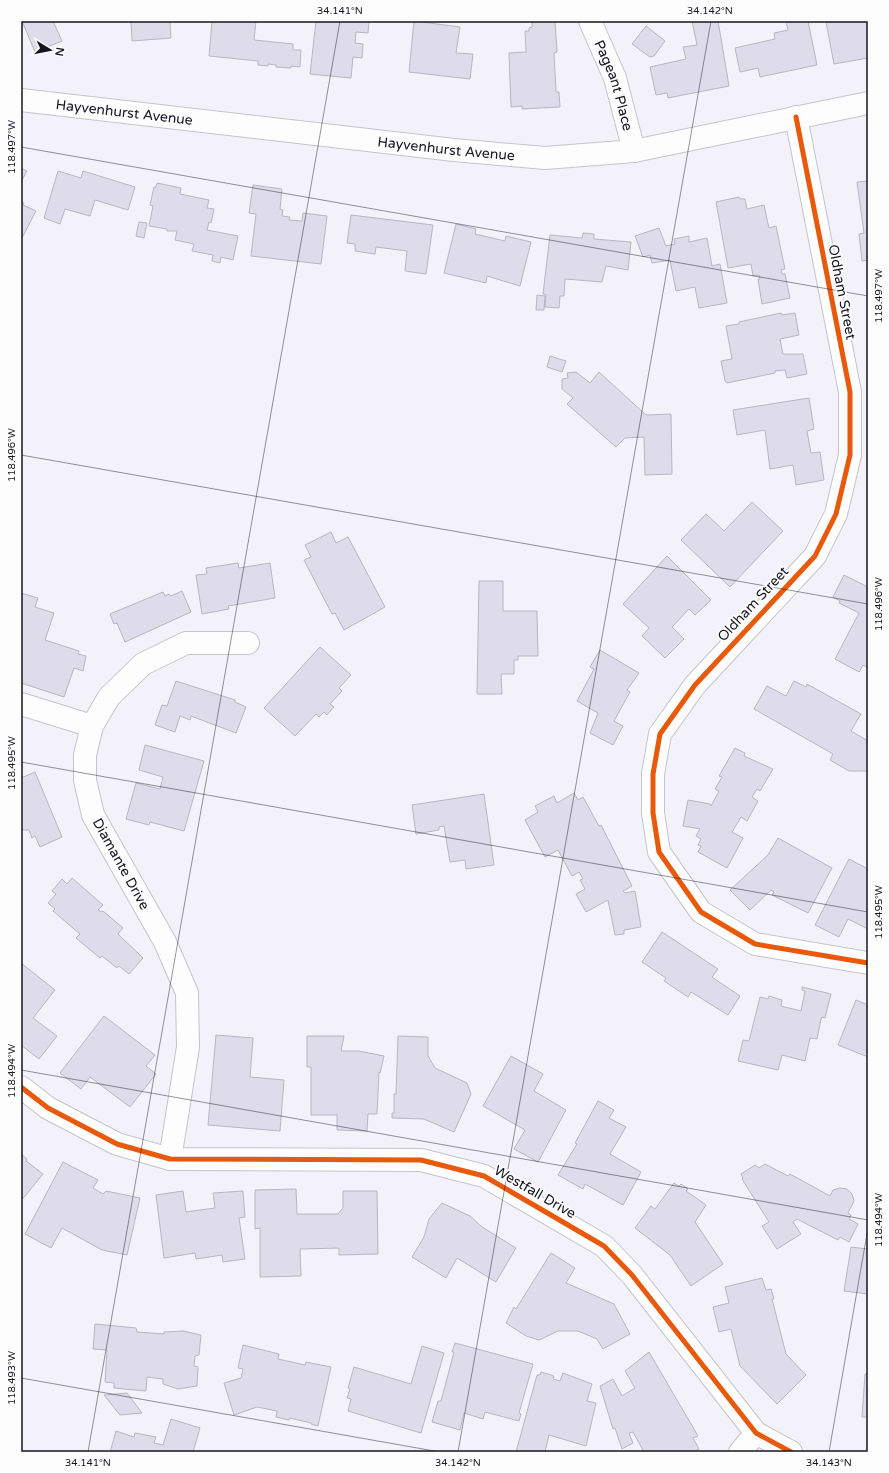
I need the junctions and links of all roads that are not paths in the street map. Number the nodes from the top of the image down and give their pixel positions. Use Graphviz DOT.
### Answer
graph roads {
  1 [pos="590,21"];
  2 [pos="21,100"];
  3 [pos="868,103"];
  4 [pos="796,117"];
  5 [pos="634,151"];
  6 [pos="248,643"];
  7 [pos="21,704"];
  8 [pos="92,726"];
  9 [pos="868,963"];
  10 [pos="21,1087"];
  11 [pos="170,1160"];
  12 [pos="756,1433"];
  13 [pos="740,1452"];
  14 [pos="791,1452"];
  1 -- 5 [label="street, Pageant Place"];
  2 -- 5 [label="street, Hayvenhurst Avenue"];
  3 -- 4 [label="street, Hayvenhurst Avenue"];
  4 -- 5 [label="street, Hayvenhurst Avenue"];
  4 -- 9 [label="street, Oldham Street"];
  6 -- 8 [label="street, Diamante Drive"];
  7 -- 8 [label="street"];
  8 -- 11 [label="street, Diamante Drive"];
  10 -- 11 [label="street, Westfall Drive"];
  11 -- 12 [label="street, Westfall Drive"];
  12 -- 13 [label="street"];
  12 -- 14 [label="street, Westfall Drive"];
}
